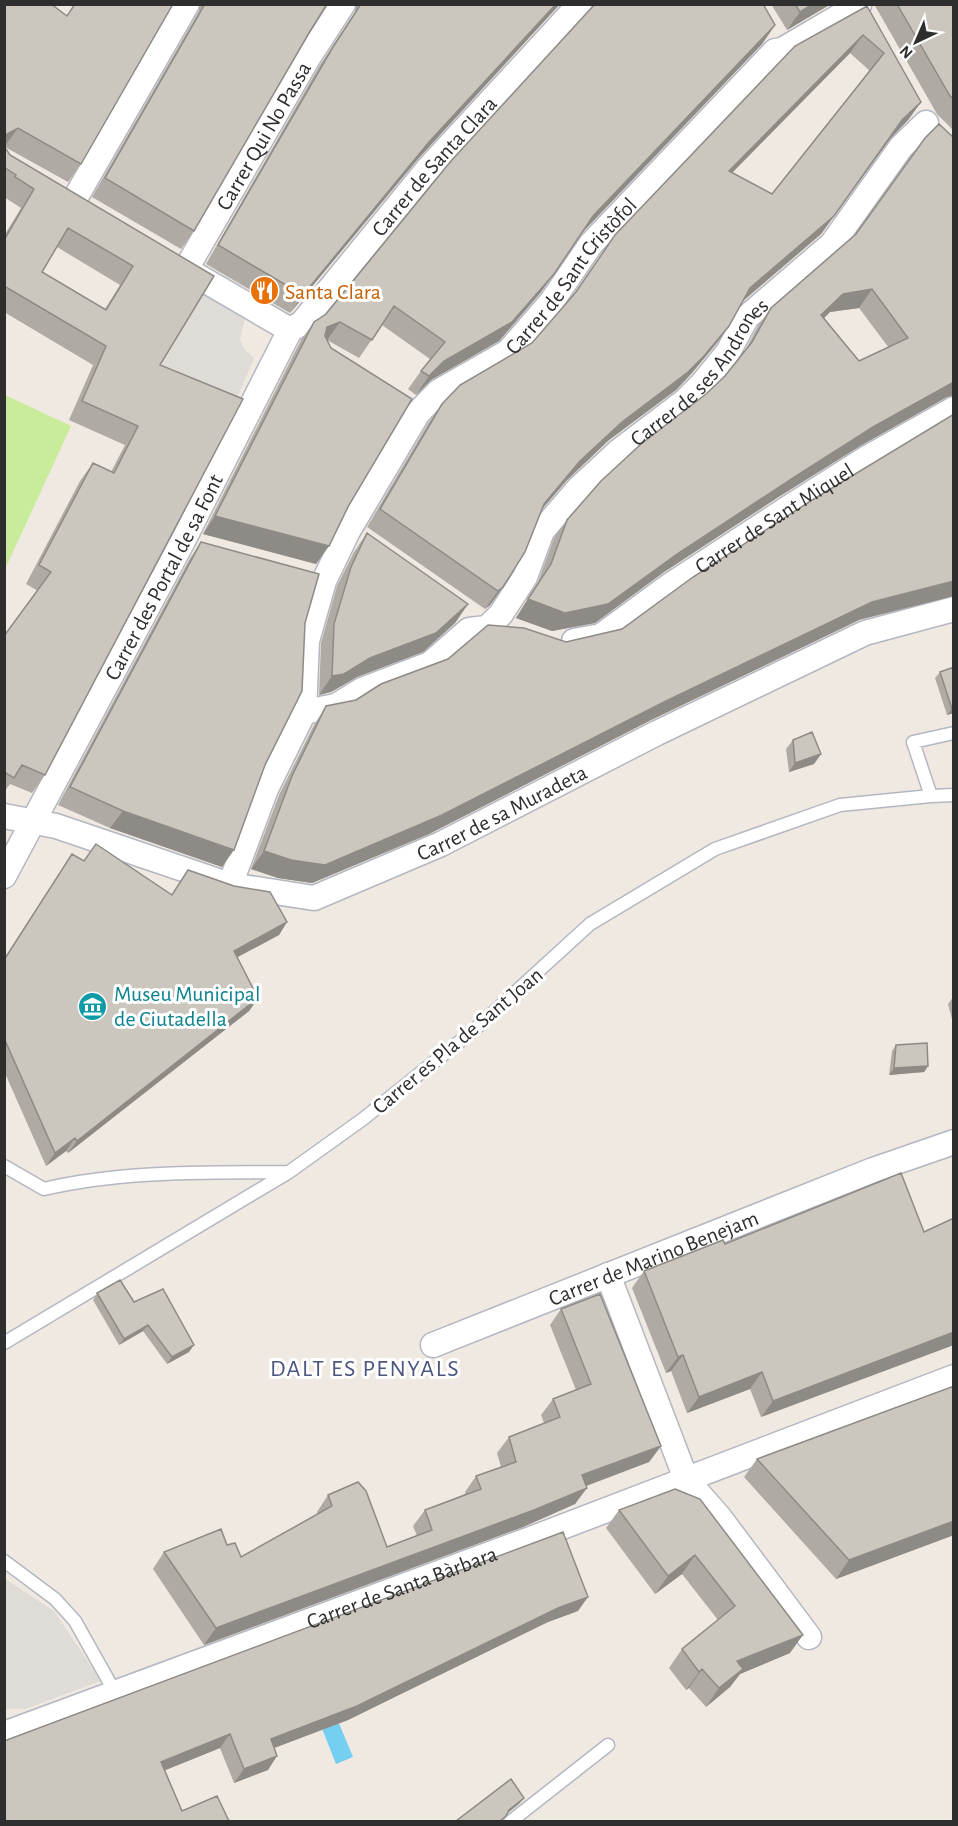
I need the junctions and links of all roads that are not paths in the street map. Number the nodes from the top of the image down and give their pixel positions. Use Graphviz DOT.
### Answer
graph roads {
  1 [pos="187,4"];
  2 [pos="343,4"];
  3 [pos="580,4"];
  4 [pos="862,10"];
  5 [pos="927,120"];
  6 [pos="73,202"];
  7 [pos="165,257"];
  8 [pos="186,269"];
  9 [pos="290,330"];
  10 [pos="954,409"];
  11 [pos="183,541"];
  12 [pos="207,550"];
  13 [pos="460,609"];
  14 [pos="954,609"];
  15 [pos="487,628"];
  16 [pos="514,632"];
  17 [pos="551,646"];
  18 [pos="304,712"];
  19 [pos="954,733"];
  20 [pos="954,795"];
  21 [pos="931,796"];
  22 [pos="4,816"];
  23 [pos="34,823"];
  24 [pos="4,876"];
  25 [pos="230,885"];
  26 [pos="954,1142"];
  27 [pos="4,1166"];
  28 [pos="290,1172"];
  29 [pos="608,1275"];
  30 [pos="4,1343"];
  31 [pos="433,1345"];
  32 [pos="954,1377"];
  33 [pos="686,1479"];
  34 [pos="4,1561"];
  35 [pos="809,1637"];
  36 [pos="116,1694"];
  37 [pos="11,1727"];
  38 [pos="608,1745"];
  39 [pos="510,1821"];
  1 -- 6 [label="street"];
  2 -- 8 [label="street, Carrer Qui No Passa"];
  3 -- 9 [label="street, Carrer de Santa Clara"];
  4 -- 18 [label="street, Carrer de Sant Cristòfol"];
  5 -- 15 [label="street, Carrer de ses Andrones"];
  7 -- 8 [label="street"];
  8 -- 9 [label="street"];
  9 -- 11 [label="street, Carrer des Portal de sa Font"];
  10 -- 17 [label="street, Carrer de Sant Miquel"];
  11 -- 12 [label="street"];
  11 -- 23 [label="street, Carrer des Portal de sa Font"];
  13 -- 15 [label="street"];
  14 -- 25 [label="street, Carrer de sa Muradeta"];
  15 -- 16 [label="street"];
  15 -- 18 [label="street"];
  18 -- 25 [label="street"];
  19 -- 21 [label="lane"];
  20 -- 21 [label="lane, Carrer es Pla de Sant Joan"];
  21 -- 28 [label="lane, Carrer es Pla de Sant Joan"];
  22 -- 23 [label="street, Carrer de sa Muradeta"];
  23 -- 24 [label="street, Carrer des Portal de sa Font"];
  23 -- 25 [label="street, Carrer de sa Muradeta"];
  26 -- 29 [label="street, Carrer de Marino Benejam"];
  27 -- 28 [label="lane"];
  28 -- 30 [label="lane, Carrer es Pla de Sant Joan"];
  29 -- 31 [label="street, Carrer de Marino Benejam"];
  29 -- 33 [label="street"];
  32 -- 33 [label="street, Carrer de Santa Bàrbara"];
  33 -- 35 [label="street"];
  33 -- 36 [label="street, Carrer de Santa Bàrbara"];
  34 -- 36 [label="lane"];
  36 -- 37 [label="street, Carrer de Santa Bàrbara"];
  38 -- 39 [label="lane"];
}
